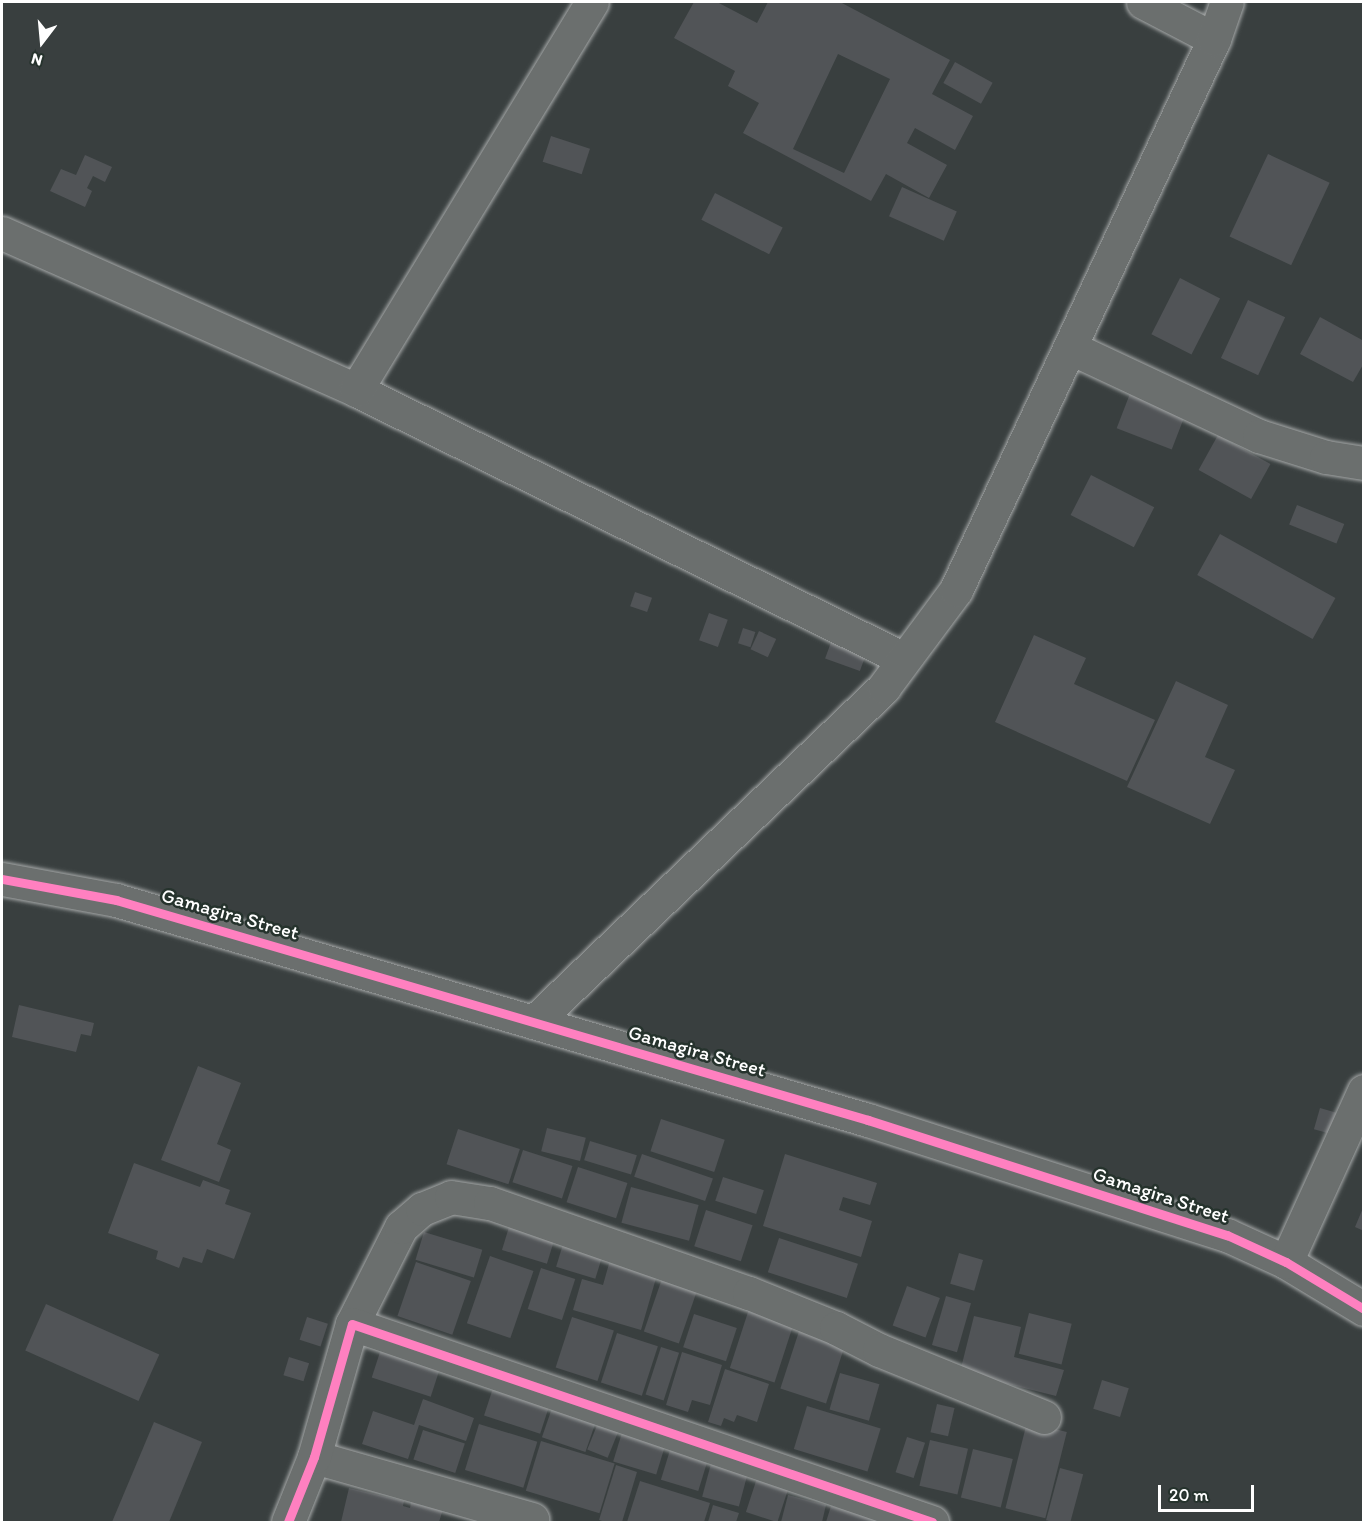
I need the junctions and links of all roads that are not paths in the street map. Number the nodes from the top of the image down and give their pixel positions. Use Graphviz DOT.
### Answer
graph roads {
  1 [pos="592,2"];
  2 [pos="1143,2"];
  3 [pos="1227,2"];
  4 [pos="1214,39"];
  5 [pos="2,233"];
  6 [pos="1071,348"];
  7 [pos="356,390"];
  8 [pos="1364,463"];
  9 [pos="904,659"];
  10 [pos="2,879"];
  11 [pos="534,1022"];
  12 [pos="1364,1091"];
  13 [pos="1286,1262"];
  14 [pos="1364,1309"];
  15 [pos="352,1324"];
  16 [pos="1044,1417"];
  17 [pos="314,1457"];
  18 [pos="532,1519"];
  19 [pos="288,1522"];
  20 [pos="933,1522"];
  1 -- 7 [label="street"];
  2 -- 4 [label="street"];
  3 -- 4 [label="street"];
  4 -- 6 [label="street"];
  5 -- 7 [label="street"];
  6 -- 8 [label="street"];
  6 -- 9 [label="street"];
  7 -- 9 [label="street"];
  9 -- 11 [label="street"];
  10 -- 11 [label="street, Gamagira Street"];
  11 -- 13 [label="street, Gamagira Street"];
  12 -- 13 [label="street"];
  13 -- 14 [label="street, Gamagira Street"];
  15 -- 16 [label="street"];
  15 -- 17 [label="street"];
  15 -- 20 [label="street"];
  17 -- 18 [label="street"];
  17 -- 19 [label="street"];
}
